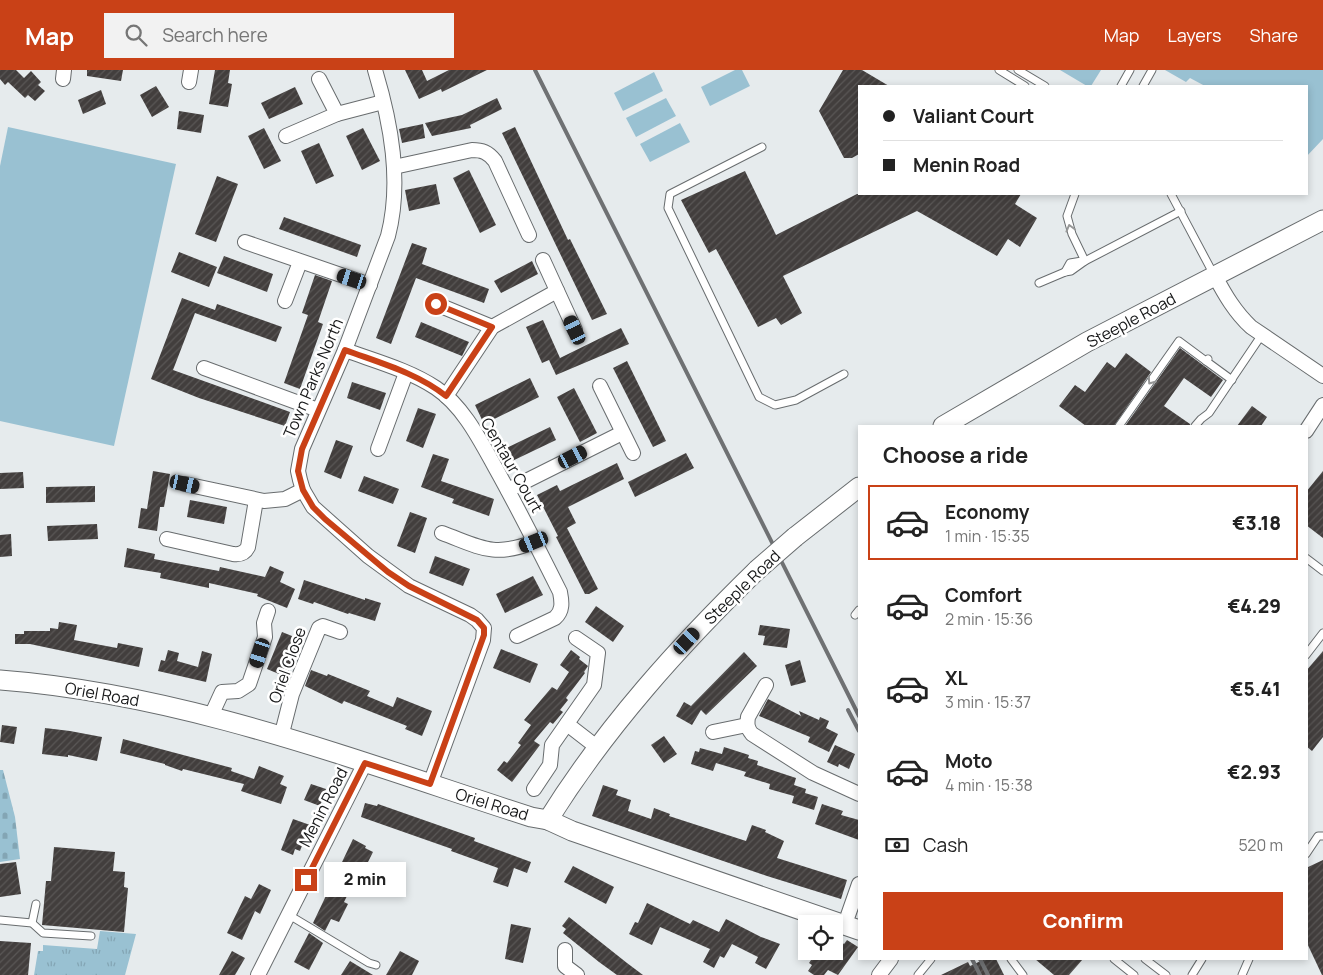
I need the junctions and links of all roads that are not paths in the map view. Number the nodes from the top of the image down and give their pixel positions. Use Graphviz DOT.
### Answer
graph roads {
  1 [pos="375,70"];
  2 [pos="999,70"];
  3 [pos="1018,70"];
  4 [pos="1130,70"];
  5 [pos="1152,70"];
  6 [pos="319,79"];
  7 [pos="1023,85"];
  8 [pos="1043,85"];
  9 [pos="1122,85"];
  10 [pos="1144,85"];
  11 [pos="383,102"];
  12 [pos="338,114"];
  13 [pos="286,136"];
  14 [pos="762,147"];
  15 [pos="394,167"];
  16 [pos="1075,195"];
  17 [pos="1172,195"];
  18 [pos="1181,211"];
  19 [pos="1323,220"];
  20 [pos="529,235"];
  21 [pos="245,242"];
  22 [pos="543,260"];
  23 [pos="1085,260"];
  24 [pos="300,262"];
  25 [pos="1214,276"];
  26 [pos="1039,283"];
  27 [pos="370,285"];
  28 [pos="557,291"];
  29 [pos="285,301"];
  30 [pos="436,304"];
  31 [pos="492,327"];
  32 [pos="575,330"];
  33 [pos="1261,336"];
  34 [pos="345,350"];
  35 [pos="204,368"];
  36 [pos="406,373"];
  37 [pos="844,374"];
  38 [pos="1323,376"];
  39 [pos="1232,380"];
  40 [pos="600,386"];
  41 [pos="446,396"];
  42 [pos="1323,405"];
  43 [pos="318,410"];
  44 [pos="945,425"];
  45 [pos="1121,425"];
  46 [pos="1196,425"];
  47 [pos="1308,428"];
  48 [pos="622,433"];
  49 [pos="378,449"];
  50 [pos="633,453"];
  51 [pos="185,484"];
  52 [pos="858,487"];
  53 [pos="303,490"];
  54 [pos="508,490"];
  55 [pos="256,500"];
  56 [pos="442,532"];
  57 [pos="167,539"];
  58 [pos="534,542"];
  59 [pos="1308,560"];
  60 [pos="1323,571"];
  61 [pos="268,611"];
  62 [pos="340,632"];
  63 [pos="1323,632"];
  64 [pos="517,636"];
  65 [pos="576,638"];
  66 [pos="1308,652"];
  67 [pos="0,680"];
  68 [pos="766,684"];
  69 [pos="211,716"];
  70 [pos="567,724"];
  71 [pos="747,725"];
  72 [pos="713,732"];
  73 [pos="281,737"];
  74 [pos="598,748"];
  75 [pos="365,763"];
  76 [pos="430,784"];
  77 [pos="534,789"];
  78 [pos="858,794"];
  79 [pos="548,820"];
  80 [pos="1323,836"];
  81 [pos="1308,851"];
  82 [pos="858,890"];
  83 [pos="36,904"];
  84 [pos="289,915"];
  85 [pos="0,920"];
  86 [pos="32,923"];
  87 [pos="852,927"];
  88 [pos="91,936"];
  89 [pos="565,950"];
  90 [pos="890,960"];
  91 [pos="930,960"];
  92 [pos="1012,960"];
  93 [pos="1115,960"];
  94 [pos="1146,960"];
  95 [pos="1201,960"];
  96 [pos="1249,960"];
  97 [pos="376,965"];
  98 [pos="258,975"];
  99 [pos="577,975"];
  100 [pos="879,975"];
  101 [pos="918,975"];
  102 [pos="1023,975"];
  103 [pos="1134,975"];
  104 [pos="1166,975"];
  105 [pos="1192,975"];
  106 [pos="1242,975"];
  1 -- 11 [label="street, Town Parks North"];
  2 -- 7 [label="lane"];
  3 -- 8 [label="lane"];
  4 -- 9 [label="lane"];
  5 -- 10 [label="lane"];
  6 -- 12 [label="street"];
  11 -- 12 [label="street"];
  11 -- 15 [label="street, Town Parks North"];
  12 -- 13 [label="street"];
  14 -- 37 [label="lane"];
  15 -- 20 [label="street"];
  15 -- 27 [label="street, Town Parks North"];
  23 -- 16 [label="lane, one-way"];
  17 -- 18 [label="lane"];
  18 -- 23 [label="lane"];
  18 -- 25 [label="lane"];
  19 -- 25 [label="street, Steeple Road"];
  21 -- 24 [label="street"];
  22 -- 28 [label="street"];
  23 -- 26 [label="lane"];
  24 -- 27 [label="street"];
  24 -- 29 [label="street"];
  25 -- 33 [label="street"];
  25 -- 44 [label="street, Steeple Road"];
  27 -- 34 [label="street, Town Parks North"];
  28 -- 31 [label="street"];
  28 -- 32 [label="street"];
  30 -- 31 [label="street"];
  31 -- 41 [label="street"];
  33 -- 38 [label="street"];
  33 -- 39 [label="lane"];
  34 -- 36 [label="street, Centaur Court"];
  34 -- 43 [label="street, Town Parks North"];
  35 -- 43 [label="street"];
  36 -- 41 [label="street, Centaur Court"];
  36 -- 49 [label="street"];
  39 -- 45 [label="lane, one-way"];
  39 -- 46 [label="lane"];
  40 -- 48 [label="street"];
  41 -- 54 [label="street, Centaur Court"];
  42 -- 47 [label="street"];
  43 -- 53 [label="street, Town Parks North"];
  48 -- 50 [label="street"];
  48 -- 54 [label="street"];
  51 -- 55 [label="street"];
  52 -- 74 [label="street, Steeple Road, bridge"];
  53 -- 55 [label="street"];
  53 -- 76 [label="street, Town Parks North"];
  54 -- 58 [label="street, Centaur Court"];
  55 -- 57 [label="street"];
  56 -- 58 [label="street"];
  58 -- 64 [label="street, Centaur Court"];
  59 -- 60 [label="lane"];
  61 -- 69 [label="street"];
  62 -- 73 [label="street, Oriel Close"];
  63 -- 66 [label="lane"];
  65 -- 70 [label="street"];
  67 -- 69 [label="street, Oriel Road"];
  68 -- 71 [label="street"];
  69 -- 73 [label="street, Oriel Road"];
  70 -- 74 [label="street"];
  70 -- 77 [label="street"];
  71 -- 72 [label="street"];
  71 -- 78 [label="street"];
  73 -- 75 [label="street, Oriel Road"];
  74 -- 79 [label="street, Steeple Road"];
  75 -- 76 [label="street, Oriel Road"];
  75 -- 84 [label="street, Menin Road"];
  76 -- 79 [label="street, Oriel Road"];
  79 -- 87 [label="street, Oriel Road"];
  80 -- 81 [label="lane"];
  82 -- 87 [label="street"];
  83 -- 86 [label="lane"];
  84 -- 97 [label="lane"];
  84 -- 98 [label="street, Menin Road"];
  85 -- 86 [label="lane"];
  86 -- 88 [label="lane"];
  89 -- 99 [label="street"];
  90 -- 100 [label="street"];
  91 -- 101 [label="lane"];
  92 -- 102 [label="lane"];
  93 -- 103 [label="lane"];
  94 -- 104 [label="lane"];
  95 -- 105 [label="lane"];
  96 -- 106 [label="lane"];
}
